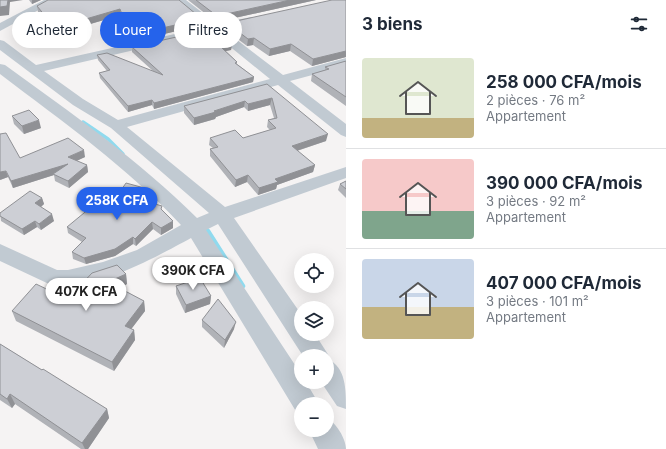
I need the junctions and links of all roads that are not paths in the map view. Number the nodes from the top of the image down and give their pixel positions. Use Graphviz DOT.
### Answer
graph roads {
  1 [pos="52,0"];
  2 [pos="179,0"];
  3 [pos="194,12"];
  4 [pos="259,18"];
  5 [pos="242,22"];
  6 [pos="0,28"];
  7 [pos="174,37"];
  8 [pos="0,44"];
  9 [pos="240,48"];
  10 [pos="346,62"];
  11 [pos="0,68"];
  12 [pos="34,69"];
  13 [pos="280,79"];
  14 [pos="116,125"];
  15 [pos="346,132"];
  16 [pos="346,172"];
  17 [pos="222,215"];
  18 [pos="194,227"];
  19 [pos="0,252"];
  20 [pos="294,321"];
  21 [pos="334,380"];
  22 [pos="302,397"];
  23 [pos="346,397"];
  24 [pos="326,437"];
  25 [pos="334,449"];
  1 -- 6 [label="street"];
  2 -- 3 [label="street"];
  4 -- 5 [label="street"];
  7 -- 12 [label="street"];
  8 -- 12 [label="street"];
  9 -- 13 [label="street"];
  10 -- 13 [label="street"];
  11 -- 18 [label="street"];
  12 -- 14 [label="street"];
  13 -- 14 [label="street"];
  13 -- 15 [label="street"];
  14 -- 17 [label="street"];
  16 -- 17 [label="street"];
  17 -- 18 [label="street"];
  17 -- 20 [label="street"];
  18 -- 19 [label="street"];
  18 -- 22 [label="street"];
  21 -- 23 [label="street"];
  24 -- 25 [label="street"];
}
